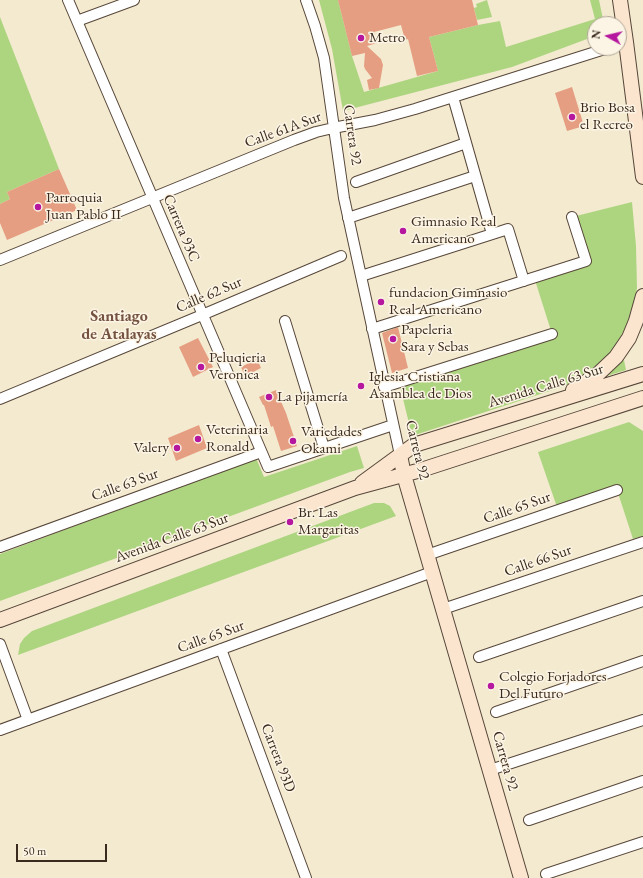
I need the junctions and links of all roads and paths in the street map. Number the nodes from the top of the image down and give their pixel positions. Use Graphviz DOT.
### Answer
graph roads {
  1 [pos="68,0"];
  2 [pos="134,0"];
  3 [pos="306,0"];
  4 [pos="620,0"];
  5 [pos="621,16"];
  6 [pos="77,21"];
  7 [pos="587,55"];
  8 [pos="625,56"];
  9 [pos="453,97"];
  10 [pos="333,128"];
  11 [pos="466,143"];
  12 [pos="475,176"];
  13 [pos="643,177"];
  14 [pos="356,182"];
  15 [pos="152,198"];
  16 [pos="572,217"];
  17 [pos="348,218"];
  18 [pos="492,234"];
  19 [pos="341,256"];
  20 [pos="0,260"];
  21 [pos="361,276"];
  22 [pos="524,281"];
  23 [pos="643,296"];
  24 [pos="202,315"];
  25 [pos="285,321"];
  26 [pos="372,329"];
  27 [pos="552,334"];
  28 [pos="643,374"];
  29 [pos="384,387"];
  30 [pos="643,398"];
  31 [pos="0,399"];
  32 [pos="558,400"];
  33 [pos="393,425"];
  34 [pos="324,448"];
  35 [pos="261,452"];
  36 [pos="400,455"];
  37 [pos="404,475"];
  38 [pos="355,488"];
  39 [pos="617,490"];
  40 [pos="643,542"];
  41 [pos="0,547"];
  42 [pos="427,555"];
  43 [pos="432,572"];
  44 [pos="643,601"];
  45 [pos="443,609"];
  46 [pos="0,620"];
  47 [pos="0,644"];
  48 [pos="221,649"];
  49 [pos="479,657"];
  50 [pos="643,661"];
  51 [pos="496,712"];
  52 [pos="28,720"];
  53 [pos="643,720"];
  54 [pos="0,730"];
  55 [pos="490,770"];
  56 [pos="643,781"];
  57 [pos="529,820"];
  58 [pos="643,842"];
  59 [pos="546,874"];
  60 [pos="306,878"];
  61 [pos="521,878"];
  1 -- 6 [label="street, Carrera 93C"];
  2 -- 6 [label="street"];
  3 -- 10 [label="street, Carrera 92"];
  4 -- 5 [label="main road"];
  6 -- 15 [label="street, Carrera 93C"];
  7 -- 9 [label="street, Calle 61A Sur"];
  8 -- 13 [label="main road"];
  9 -- 10 [label="street, Calle 61A Sur"];
  9 -- 11 [label="street"];
  10 -- 15 [label="street, Calle 61A Sur"];
  10 -- 17 [label="street, Carrera 92"];
  11 -- 12 [label="street"];
  11 -- 14 [label="street"];
  12 -- 17 [label="street"];
  12 -- 18 [label="street"];
  15 -- 20 [label="street, Calle 61A Sur"];
  15 -- 24 [label="street, Carrera 93C"];
  16 -- 22 [label="street"];
  17 -- 21 [label="street, Carrera 92"];
  18 -- 21 [label="street"];
  18 -- 22 [label="street"];
  19 -- 24 [label="street, Calle 62 Sur"];
  21 -- 26 [label="street, Carrera 92"];
  22 -- 26 [label="street"];
  23 -- 32 [label="main road"];
  24 -- 31 [label="street, Calle 62 Sur"];
  24 -- 35 [label="street, Carrera 93C"];
  25 -- 34 [label="street"];
  26 -- 29 [label="street, Carrera 92"];
  27 -- 29 [label="street"];
  28 -- 32 [label="main road, Avenida Calle 63 Sur"];
  29 -- 33 [label="street, Carrera 92"];
  30 -- 37 [label="main road, Avenida Calle 63 Sur"];
  32 -- 36 [label="main road, Avenida Calle 63 Sur"];
  33 -- 34 [label="street"];
  33 -- 36 [label="street, Carrera 92"];
  34 -- 35 [label="street, Carrera 93C"];
  35 -- 41 [label="street, Calle 63 Sur"];
  36 -- 37 [label="main road, Carrera 92"];
  36 -- 38 [label="main road, Avenida Calle 63 Sur"];
  37 -- 38 [label="main road, Avenida Calle 63 Sur"];
  37 -- 42 [label="main road, Carrera 92"];
  38 -- 46 [label="main road, Avenida Calle 63 Sur"];
  39 -- 42 [label="street, Calle 65 Sur"];
  40 -- 45 [label="street, Calle 66 Sur"];
  42 -- 43 [label="main road, Carrera 92"];
  43 -- 45 [label="main road, Carrera 92"];
  43 -- 48 [label="street, Calle 65 Sur"];
  44 -- 49 [label="street"];
  45 -- 55 [label="main road, Carrera 92"];
  47 -- 52 [label="street"];
  48 -- 52 [label="street, Calle 65 Sur"];
  48 -- 60 [label="street, Carrera 93D"];
  50 -- 51 [label="street"];
  52 -- 54 [label="street, Calle 65 Sur"];
  53 -- 55 [label="street"];
  55 -- 61 [label="main road, Carrera 92"];
  56 -- 57 [label="street"];
  58 -- 59 [label="street"];
}
